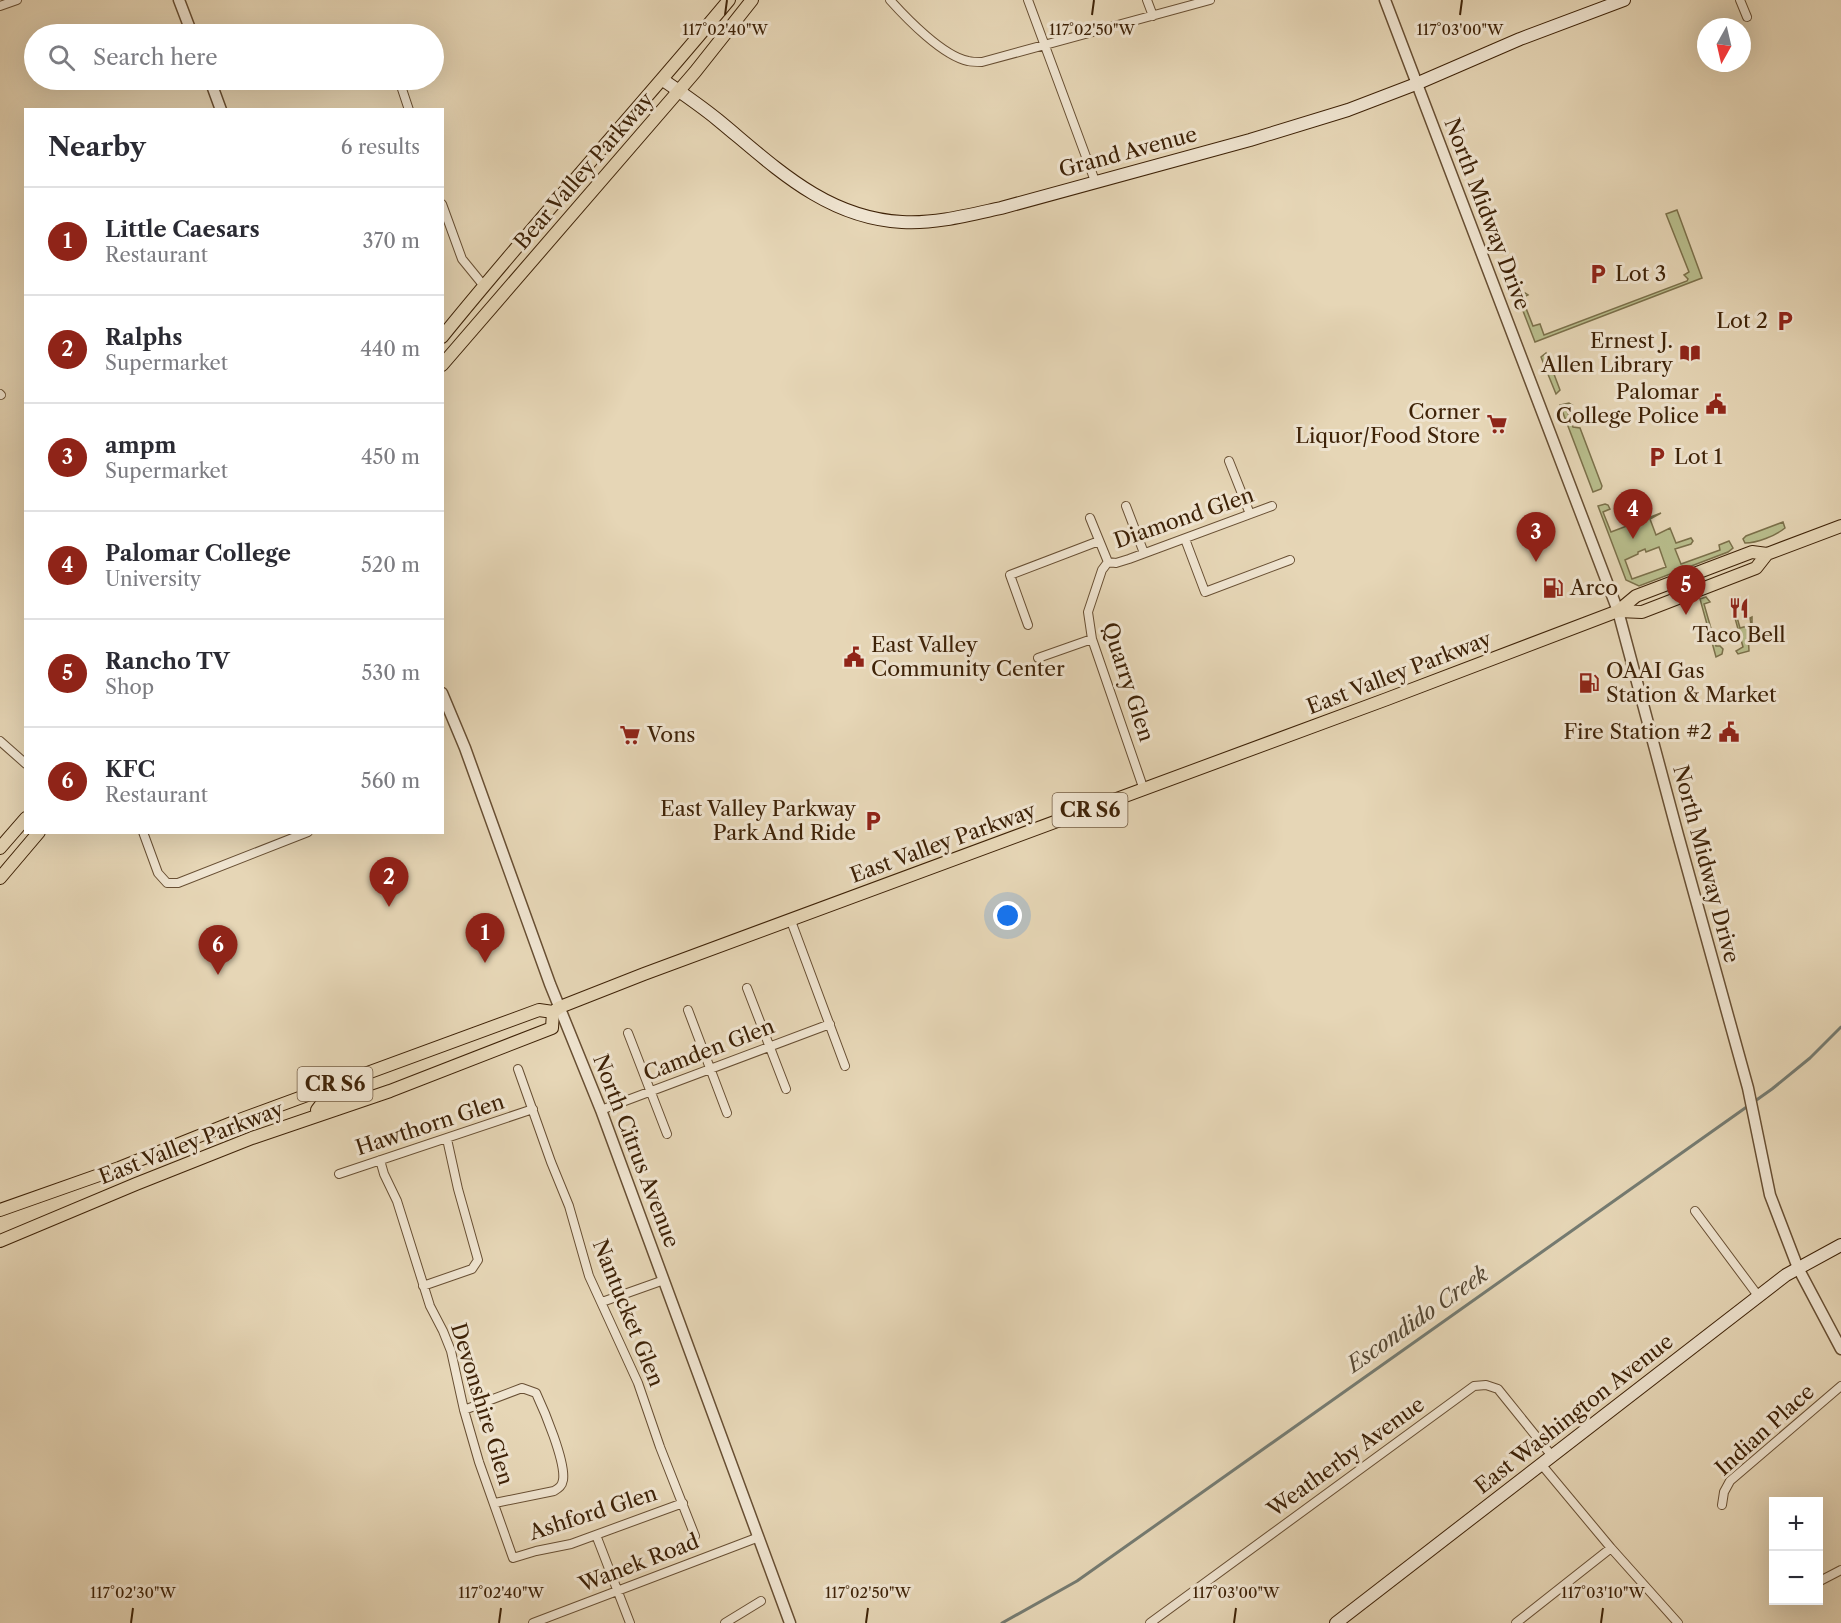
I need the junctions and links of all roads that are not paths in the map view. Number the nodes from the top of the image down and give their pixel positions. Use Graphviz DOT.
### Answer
graph roads {
  1 [pos="17,0"];
  2 [pos="179,0"];
  3 [pos="729,0"];
  4 [pos="752,0"];
  5 [pos="890,0"];
  6 [pos="1028,0"];
  7 [pos="1147,0"];
  8 [pos="1210,0"];
  9 [pos="1385,0"];
  10 [pos="1624,0"];
  11 [pos="1740,0"];
  12 [pos="0,6"];
  13 [pos="1153,16"];
  14 [pos="1747,17"];
  15 [pos="188,24"];
  16 [pos="1045,45"];
  17 [pos="663,80"];
  18 [pos="1416,84"];
  19 [pos="214,90"];
  20 [pos="402,90"];
  21 [pos="679,91"];
  22 [pos="220,108"];
  23 [pos="408,108"];
  24 [pos="1095,181"];
  25 [pos="444,210"];
  26 [pos="484,286"];
  27 [pos="444,335"];
  28 [pos="444,363"];
  29 [pos="1229,460"];
  30 [pos="1126,506"];
  31 [pos="1272,506"];
  32 [pos="1250,514"];
  33 [pos="1090,518"];
  34 [pos="1841,526"];
  35 [pos="1185,539"];
  36 [pos="1100,541"];
  37 [pos="1144,553"];
  38 [pos="1290,560"];
  39 [pos="1108,562"];
  40 [pos="1618,611"];
  41 [pos="1028,625"];
  42 [pos="1092,639"];
  43 [pos="1038,658"];
  44 [pos="444,698"];
  45 [pos="0,741"];
  46 [pos="24,762"];
  47 [pos="1144,790"];
  48 [pos="24,820"];
  49 [pos="37,834"];
  50 [pos="144,834"];
  51 [pos="303,834"];
  52 [pos="0,848"];
  53 [pos="0,878"];
  54 [pos="791,921"];
  55 [pos="747,988"];
  56 [pos="557,1010"];
  57 [pos="688,1010"];
  58 [pos="830,1024"];
  59 [pos="628,1033"];
  60 [pos="769,1047"];
  61 [pos="845,1066"];
  62 [pos="518,1069"];
  63 [pos="710,1069"];
  64 [pos="356,1076"];
  65 [pos="786,1089"];
  66 [pos="650,1092"];
  67 [pos="533,1109"];
  68 [pos="601,1110"];
  69 [pos="727,1113"];
  70 [pos="310,1118"];
  71 [pos="667,1134"];
  72 [pos="447,1139"];
  73 [pos="380,1160"];
  74 [pos="339,1174"];
  75 [pos="0,1210"];
  76 [pos="1695,1211"];
  77 [pos="0,1241"];
  78 [pos="1841,1245"];
  79 [pos="1798,1268"];
  80 [pos="663,1280"];
  81 [pos="423,1286"];
  82 [pos="1759,1297"];
  83 [pos="602,1302"];
  84 [pos="1841,1349"];
  85 [pos="1841,1386"];
  86 [pos="464,1410"];
  87 [pos="1552,1456"];
  88 [pos="1541,1464"];
  89 [pos="495,1503"];
  90 [pos="683,1503"];
  91 [pos="1722,1505"];
  92 [pos="596,1535"];
  93 [pos="695,1536"];
  94 [pos="759,1537"];
  95 [pos="1611,1548"];
  96 [pos="513,1558"];
  97 [pos="1841,1570"];
  98 [pos="1823,1579"];
  99 [pos="618,1591"];
  100 [pos="761,1601"];
  101 [pos="533,1623"];
  102 [pos="630,1623"];
  103 [pos="725,1623"];
  104 [pos="790,1623"];
  105 [pos="1150,1623"];
  106 [pos="1336,1623"];
  107 [pos="1516,1623"];
  108 [pos="1678,1623"];
  1 -- 12 [label="street"];
  2 -- 15 [label="street"];
  3 -- 17 [label="main road, Bear Valley Parkway"];
  4 -- 21 [label="main road, Bear Valley Parkway"];
  5 -- 16 [label="street"];
  6 -- 16 [label="street"];
  7 -- 13 [label="street"];
  8 -- 13 [label="street"];
  9 -- 18 [label="street, North Midway Drive"];
  10 -- 18 [label="main road, Grand Avenue"];
  11 -- 14 [label="street"];
  13 -- 16 [label="street"];
  16 -- 24 [label="street"];
  17 -- 21 [label="main road, Grand Avenue"];
  17 -- 26 [label="main road, Bear Valley Parkway"];
  18 -- 24 [label="main road, Grand Avenue"];
  18 -- 40 [label="street, North Midway Drive"];
  19 -- 22 [label="street"];
  20 -- 23 [label="street"];
  21 -- 24 [label="main road, Grand Avenue"];
  21 -- 28 [label="main road, Bear Valley Parkway"];
  25 -- 26 [label="street"];
  26 -- 27 [label="main road, Bear Valley Parkway"];
  29 -- 32 [label="street"];
  30 -- 37 [label="street"];
  31 -- 32 [label="street, Diamond Glen"];
  32 -- 35 [label="street, Diamond Glen"];
  33 -- 36 [label="street"];
  34 -- 40 [label="main road, East Valley Parkway / CR S6"];
  35 -- 37 [label="street, Diamond Glen"];
  35 -- 38 [label="street"];
  36 -- 39 [label="street"];
  36 -- 41 [label="street"];
  37 -- 39 [label="street, Diamond Glen"];
  39 -- 42 [label="street, Quarry Glen"];
  40 -- 47 [label="main road, East Valley Parkway / CR S6"];
  40 -- 79 [label="street, North Midway Drive"];
  42 -- 43 [label="street"];
  42 -- 47 [label="street, Quarry Glen"];
  44 -- 56 [label="street, North Citrus Avenue"];
  45 -- 46 [label="street"];
  47 -- 54 [label="main road, East Valley Parkway / CR S6"];
  48 -- 52 [label="main road"];
  49 -- 53 [label="main road"];
  50 -- 51 [label="street"];
  54 -- 56 [label="main road, East Valley Parkway / CR S6"];
  54 -- 58 [label="street"];
  55 -- 60 [label="street"];
  56 -- 64 [label="main road, East Valley Parkway / CR S6"];
  56 -- 68 [label="street, North Citrus Avenue"];
  56 -- 70 [label="main road, East Valley Parkway / CR S6"];
  57 -- 63 [label="street"];
  58 -- 60 [label="street, Camden Glen"];
  58 -- 61 [label="street"];
  59 -- 66 [label="street"];
  60 -- 63 [label="street, Camden Glen"];
  60 -- 65 [label="street"];
  62 -- 67 [label="street, Nantucket Glen"];
  63 -- 66 [label="street, Camden Glen"];
  63 -- 69 [label="street"];
  64 -- 70 [label="main road"];
  64 -- 75 [label="main road, East Valley Parkway / CR S6"];
  66 -- 68 [label="street, Camden Glen"];
  66 -- 71 [label="street"];
  67 -- 72 [label="street, Hawthorn Glen"];
  67 -- 83 [label="street, Nantucket Glen"];
  68 -- 80 [label="street, North Citrus Avenue"];
  70 -- 77 [label="main road, East Valley Parkway / CR S6"];
  72 -- 73 [label="street, Hawthorn Glen"];
  72 -- 81 [label="street"];
  73 -- 74 [label="street, Hawthorn Glen"];
  73 -- 81 [label="street, Devonshire Glen"];
  76 -- 82 [label="street"];
  78 -- 79 [label="main road, East Washington Avenue"];
  79 -- 82 [label="main road, East Washington Avenue"];
  79 -- 84 [label="street, North Midway Drive"];
  80 -- 83 [label="street"];
  80 -- 94 [label="street, North Citrus Avenue"];
  81 -- 86 [label="street, Devonshire Glen"];
  82 -- 87 [label="main road, East Washington Avenue"];
  83 -- 90 [label="street, Nantucket Glen"];
  85 -- 91 [label="street, Indian Place"];
  86 -- 89 [label="street, Devonshire Glen"];
  86 -- 89 [label="street"];
  87 -- 88 [label="main road, East Washington Avenue"];
  87 -- 105 [label="street, Weatherby Avenue"];
  88 -- 95 [label="street"];
  88 -- 106 [label="main road, East Washington Avenue"];
  89 -- 96 [label="street, Devonshire Glen"];
  90 -- 92 [label="street, Ashford Glen"];
  90 -- 93 [label="street, Nantucket Glen"];
  92 -- 96 [label="street, Ashford Glen"];
  92 -- 99 [label="street"];
  94 -- 99 [label="street, Wanek Road"];
  94 -- 104 [label="street, North Citrus Avenue"];
  95 -- 107 [label="street"];
  95 -- 108 [label="street"];
  97 -- 98 [label="street"];
  99 -- 101 [label="street, Wanek Road"];
  99 -- 102 [label="street"];
  100 -- 103 [label="street"];
}
